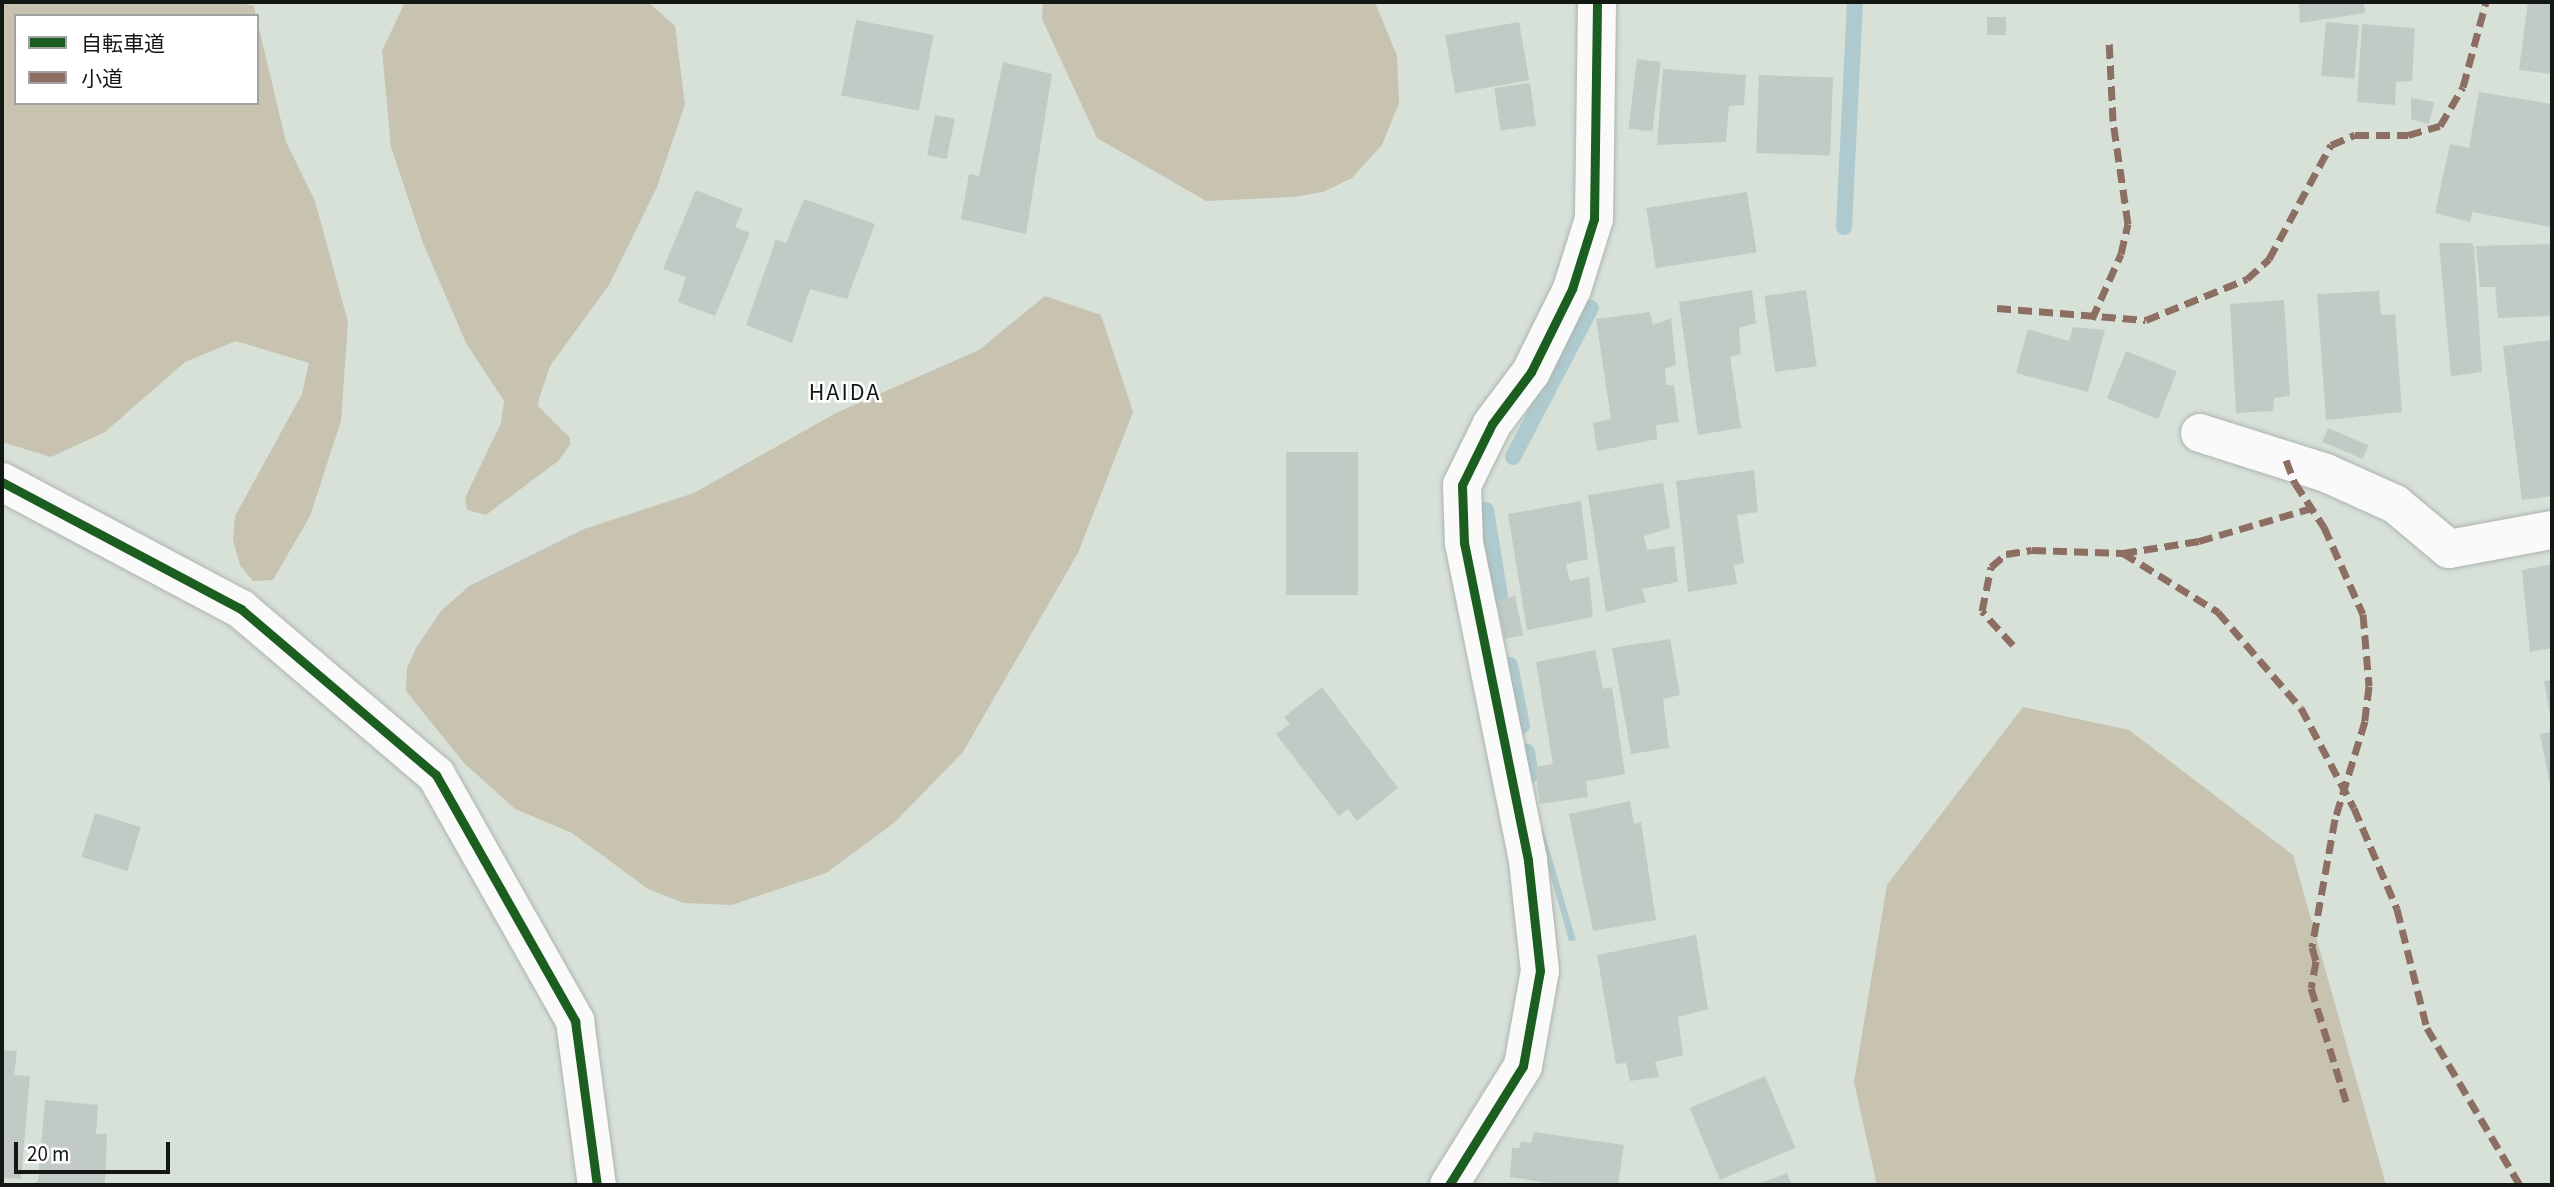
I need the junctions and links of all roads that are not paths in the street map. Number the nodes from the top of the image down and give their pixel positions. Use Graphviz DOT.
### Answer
graph roads {
  1 [pos="1597,2"];
  2 [pos="2200,433"];
  3 [pos="2,482"];
  4 [pos="2552,530"];
  5 [pos="597,1185"];
  6 [pos="1449,1185"];
  1 -- 6 [label="street"];
  2 -- 4 [label="street"];
  3 -- 5 [label="street"];
}
